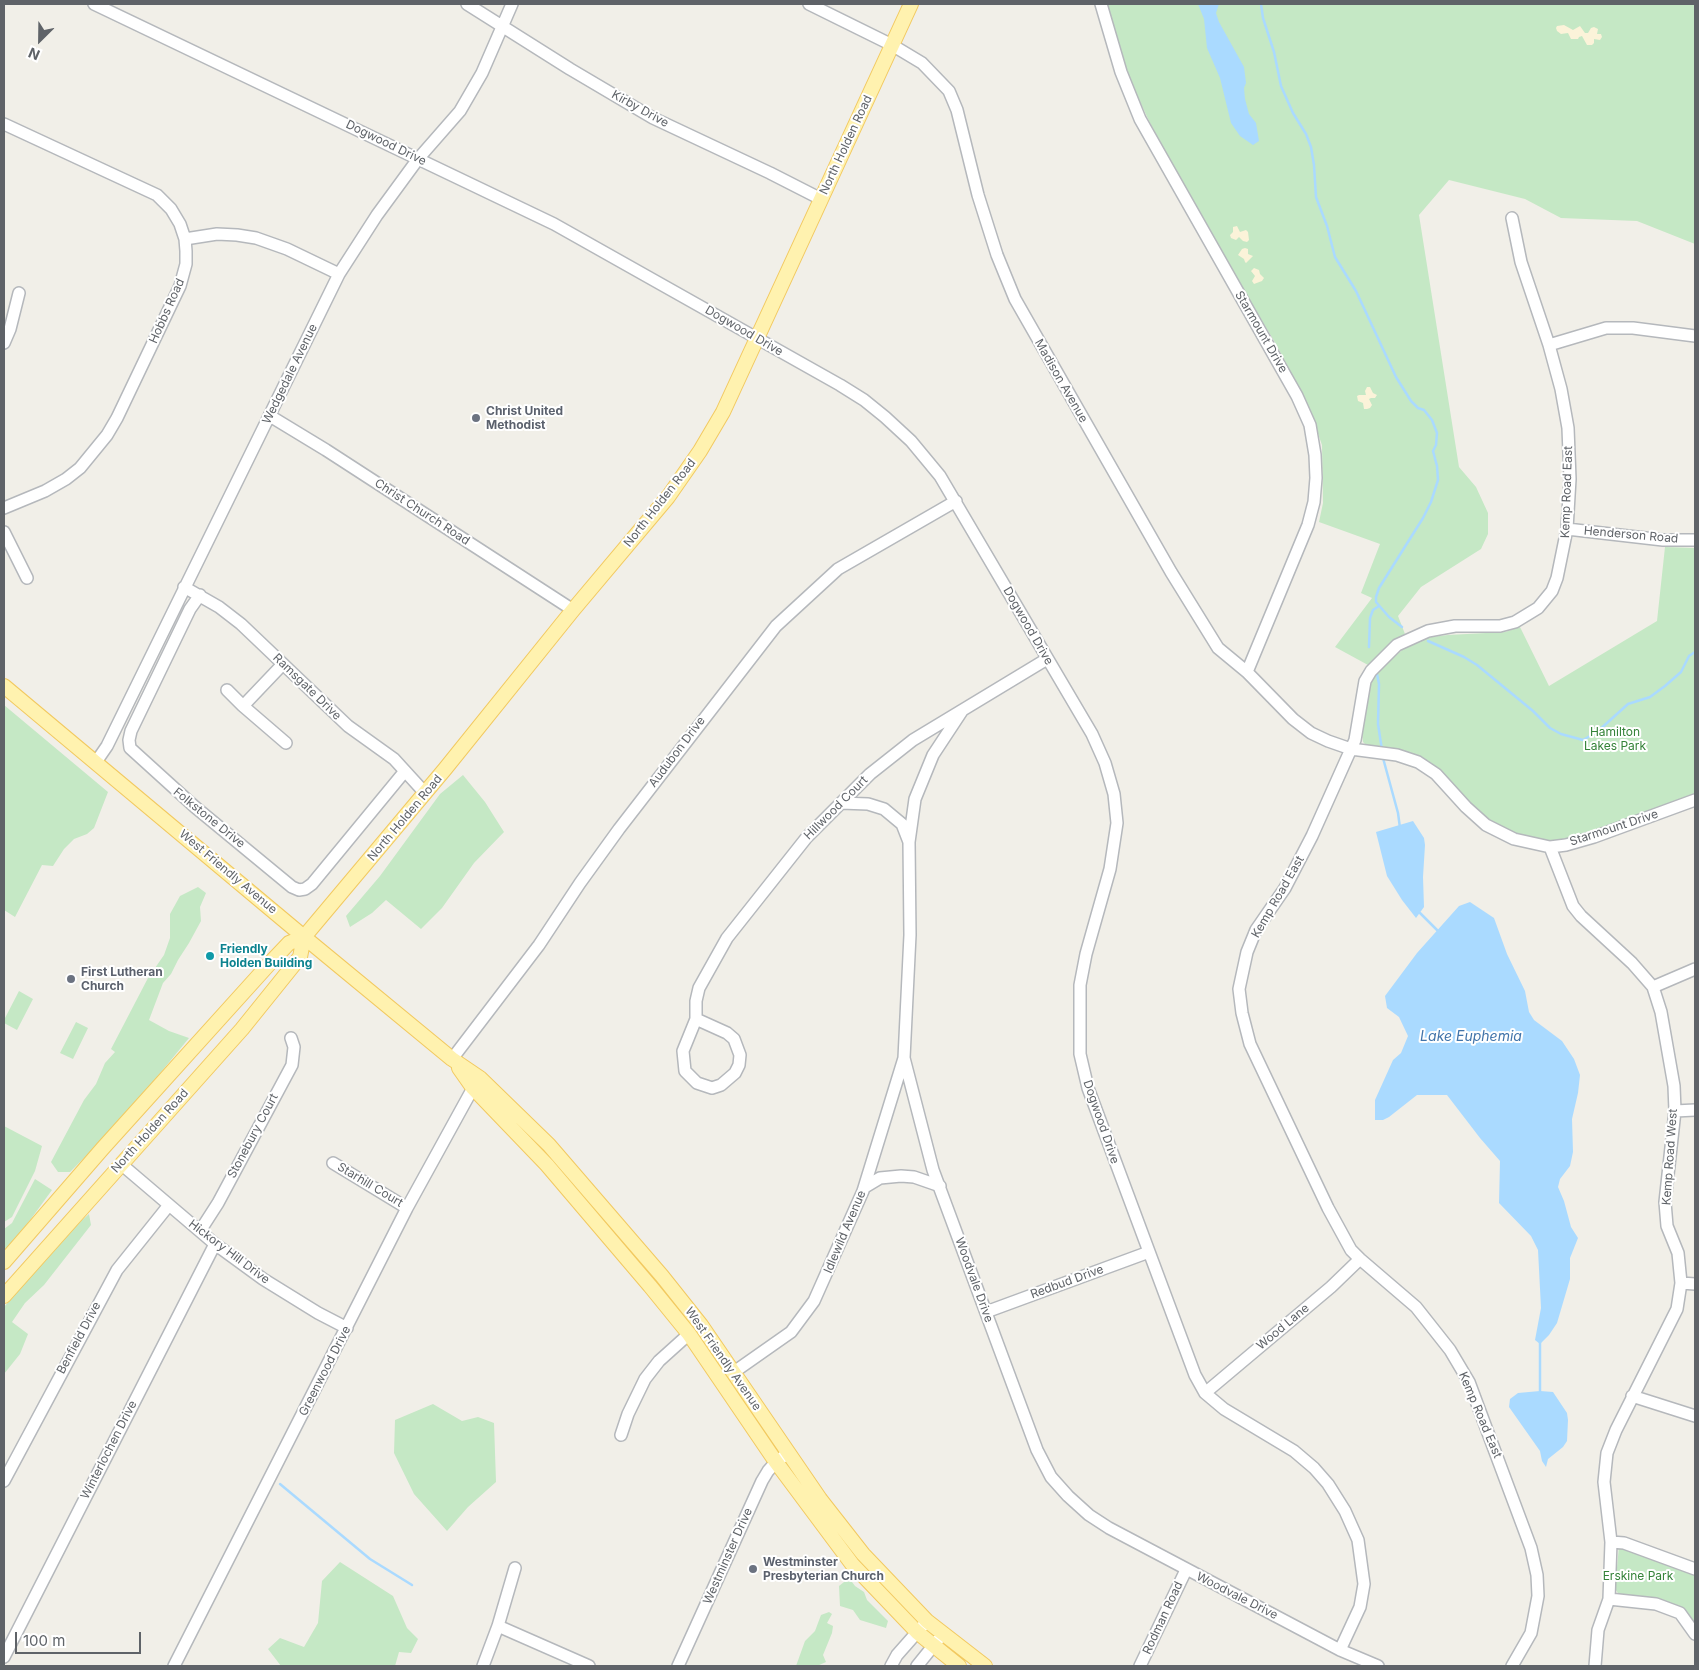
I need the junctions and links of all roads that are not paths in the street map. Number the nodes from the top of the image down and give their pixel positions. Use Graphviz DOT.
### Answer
graph roads {
  1 [pos="94,4"];
  2 [pos="467,4"];
  3 [pos="512,4"];
  4 [pos="809,4"];
  5 [pos="911,4"];
  6 [pos="1101,4"];
  7 [pos="503,26"];
  8 [pos="892,45"];
  9 [pos="4,124"];
  10 [pos="418,159"];
  11 [pos="821,199"];
  12 [pos="1512,218"];
  13 [pos="185,239"];
  14 [pos="339,274"];
  15 [pos="19,292"];
  16 [pos="1695,336"];
  17 [pos="757,339"];
  18 [pos="4,343"];
  19 [pos="1549,345"];
  20 [pos="270,416"];
  21 [pos="956,502"];
  22 [pos="4,508"];
  23 [pos="1567,529"];
  24 [pos="4,532"];
  25 [pos="1695,540"];
  26 [pos="27,578"];
  27 [pos="184,587"];
  28 [pos="200,595"];
  29 [pos="573,610"];
  30 [pos="1047,659"];
  31 [pos="283,664"];
  32 [pos="1247,672"];
  33 [pos="4,686"];
  34 [pos="227,690"];
  35 [pos="243,706"];
  36 [pos="962,711"];
  37 [pos="286,743"];
  38 [pos="1351,749"];
  39 [pos="96,762"];
  40 [pos="404,771"];
  41 [pos="425,794"];
  42 [pos="1695,800"];
  43 [pos="841,803"];
  44 [pos="909,842"];
  45 [pos="1550,847"];
  46 [pos="304,937"];
  47 [pos="1695,969"];
  48 [pos="1653,987"];
  49 [pos="696,1019"];
  50 [pos="291,1038"];
  51 [pos="904,1058"];
  52 [pos="452,1059"];
  53 [pos="477,1083"];
  54 [pos="1695,1110"];
  55 [pos="1675,1111"];
  56 [pos="332,1163"];
  57 [pos="121,1164"];
  58 [pos="940,1186"];
  59 [pos="865,1187"];
  60 [pos="169,1205"];
  61 [pos="407,1208"];
  62 [pos="200,1231"];
  63 [pos="215,1244"];
  64 [pos="1149,1252"];
  65 [pos="1360,1259"];
  66 [pos="4,1262"];
  67 [pos="1681,1283"];
  68 [pos="1695,1284"];
  69 [pos="4,1296"];
  70 [pos="986,1312"];
  71 [pos="346,1328"];
  72 [pos="689,1334"];
  73 [pos="734,1372"];
  74 [pos="1205,1393"];
  75 [pos="1632,1396"];
  76 [pos="1695,1416"];
  77 [pos="621,1435"];
  78 [pos="788,1453"];
  79 [pos="776,1462"];
  80 [pos="4,1481"];
  81 [pos="1611,1542"];
  82 [pos="516,1568"];
  83 [pos="1695,1569"];
  84 [pos="1186,1570"];
  85 [pos="1609,1599"];
  86 [pos="927,1621"];
  87 [pos="498,1626"];
  88 [pos="917,1632"];
  89 [pos="943,1634"];
  90 [pos="1695,1634"];
  91 [pos="933,1646"];
  92 [pos="1340,1650"];
  93 [pos="4,1655"];
  94 [pos="174,1666"];
  95 [pos="483,1666"];
  96 [pos="589,1666"];
  97 [pos="678,1666"];
  98 [pos="891,1666"];
  99 [pos="917,1666"];
  100 [pos="959,1666"];
  101 [pos="985,1666"];
  102 [pos="1140,1666"];
  103 [pos="1378,1666"];
  104 [pos="1512,1666"];
  105 [pos="1596,1666"];
  1 -- 10 [label="street, Dogwood Drive"];
  2 -- 7 [label="street, Kirby Drive"];
  3 -- 7 [label="street, Wedgedale Avenue"];
  4 -- 8 [label="street, Madison Avenue"];
  5 -- 8 [label="main road, North Holden Road"];
  6 -- 32 [label="street, Starmount Drive"];
  7 -- 10 [label="street, Wedgedale Avenue"];
  7 -- 11 [label="street, Kirby Drive"];
  8 -- 11 [label="main road, North Holden Road"];
  8 -- 32 [label="street, Madison Avenue"];
  9 -- 13 [label="street, Hobbs Road"];
  10 -- 14 [label="street, Wedgedale Avenue"];
  10 -- 17 [label="street, Dogwood Drive"];
  11 -- 17 [label="main road, North Holden Road"];
  12 -- 19 [label="street, Kemp Road East"];
  13 -- 14 [label="street"];
  13 -- 22 [label="street, Hobbs Road"];
  14 -- 20 [label="street, Wedgedale Avenue"];
  15 -- 18 [label="street"];
  16 -- 19 [label="street"];
  17 -- 21 [label="street, Dogwood Drive"];
  17 -- 29 [label="main road, North Holden Road"];
  19 -- 23 [label="street, Kemp Road East"];
  20 -- 27 [label="street, Wedgedale Avenue"];
  20 -- 29 [label="street, Christ Church Road"];
  21 -- 30 [label="street, Dogwood Drive"];
  21 -- 52 [label="street, Audubon Drive"];
  23 -- 25 [label="street, Henderson Road"];
  23 -- 38 [label="street, Kemp Road East"];
  24 -- 26 [label="street"];
  27 -- 28 [label="street, Ramsgate Drive"];
  27 -- 39 [label="street, Wedgedale Avenue"];
  28 -- 31 [label="street, Ramsgate Drive"];
  28 -- 40 [label="street, Folkstone Drive"];
  29 -- 41 [label="main road, North Holden Road"];
  30 -- 36 [label="street, Hillwood Court"];
  30 -- 64 [label="street, Dogwood Drive"];
  31 -- 35 [label="street"];
  31 -- 40 [label="street, Ramsgate Drive"];
  32 -- 38 [label="street, Madison Avenue"];
  33 -- 39 [label="main road, West Friendly Avenue"];
  34 -- 35 [label="street"];
  35 -- 37 [label="street"];
  36 -- 43 [label="street, Hillwood Court"];
  36 -- 44 [label="street, Woodvale Drive"];
  38 -- 45 [label="street, Starmount Drive"];
  38 -- 65 [label="street, Kemp Road East"];
  39 -- 46 [label="main road, West Friendly Avenue"];
  40 -- 41 [label="street, Ramsgate Drive"];
  41 -- 46 [label="main road, North Holden Road"];
  42 -- 45 [label="street, Starmount Drive"];
  43 -- 44 [label="street"];
  43 -- 49 [label="street, Hillwood Court"];
  44 -- 51 [label="street, Woodvale Drive"];
  45 -- 48 [label="street, Kemp Road West"];
  46 -- 52 [label="main road, West Friendly Avenue"];
  46 -- 57 [label="main road, North Holden Road"];
  46 -- 66 [label="main road, North Holden Road"];
  47 -- 48 [label="street"];
  48 -- 55 [label="street, Kemp Road West"];
  49 -- 49 [label="street, Hillwood Court"];
  50 -- 62 [label="street, Stonebury Court"];
  51 -- 58 [label="street, Woodvale Drive"];
  51 -- 59 [label="street, Idlewild Avenue"];
  52 -- 53 [label="main road, West Friendly Avenue"];
  53 -- 61 [label="street, Greenwood Drive"];
  53 -- 72 [label="main road, West Friendly Avenue"];
  53 -- 73 [label="main road, West Friendly Avenue"];
  54 -- 55 [label="street"];
  55 -- 67 [label="street, Kemp Road West"];
  56 -- 61 [label="street, Starhill Court"];
  57 -- 60 [label="street, Hickory Hill Drive"];
  57 -- 69 [label="main road, North Holden Road"];
  58 -- 59 [label="street"];
  58 -- 70 [label="street, Woodvale Drive"];
  59 -- 73 [label="street, Idlewild Avenue"];
  60 -- 62 [label="street, Hickory Hill Drive"];
  60 -- 80 [label="street, Benfield Drive"];
  61 -- 71 [label="street, Greenwood Drive"];
  62 -- 63 [label="street, Hickory Hill Drive"];
  63 -- 71 [label="street, Hickory Hill Drive"];
  63 -- 93 [label="street, Winterlochen Drive"];
  64 -- 70 [label="street, Redbud Drive"];
  64 -- 74 [label="street, Dogwood Drive"];
  65 -- 74 [label="street, Wood Lane"];
  65 -- 104 [label="street, Kemp Road East"];
  67 -- 68 [label="street"];
  67 -- 75 [label="street, Kemp Road West"];
  70 -- 84 [label="street, Woodvale Drive"];
  71 -- 94 [label="street, Greenwood Drive"];
  72 -- 77 [label="street"];
  72 -- 79 [label="main road, West Friendly Avenue"];
  73 -- 78 [label="main road, West Friendly Avenue"];
  74 -- 92 [label="street, Dogwood Drive"];
  75 -- 76 [label="street"];
  75 -- 81 [label="street, Kemp Road West"];
  78 -- 79 [label="street, Westminster Drive"];
  78 -- 86 [label="main road, West Friendly Avenue"];
  79 -- 88 [label="main road, West Friendly Avenue"];
  79 -- 97 [label="street, Westminster Drive"];
  81 -- 83 [label="street"];
  81 -- 85 [label="street, Kemp Road West"];
  82 -- 87 [label="street"];
  84 -- 92 [label="street, Woodvale Drive"];
  84 -- 102 [label="street, Rodman Road"];
  85 -- 90 [label="street"];
  85 -- 105 [label="street, Kemp Road West"];
  86 -- 88 [label="street"];
  86 -- 89 [label="main road, West Friendly Avenue"];
  87 -- 95 [label="street"];
  87 -- 96 [label="street"];
  88 -- 91 [label="main road, West Friendly Avenue"];
  88 -- 98 [label="street"];
  89 -- 91 [label="street"];
  89 -- 101 [label="main road, West Friendly Avenue"];
  91 -- 99 [label="street"];
  91 -- 100 [label="main road, West Friendly Avenue"];
  92 -- 103 [label="street, Woodvale Drive"];
}
